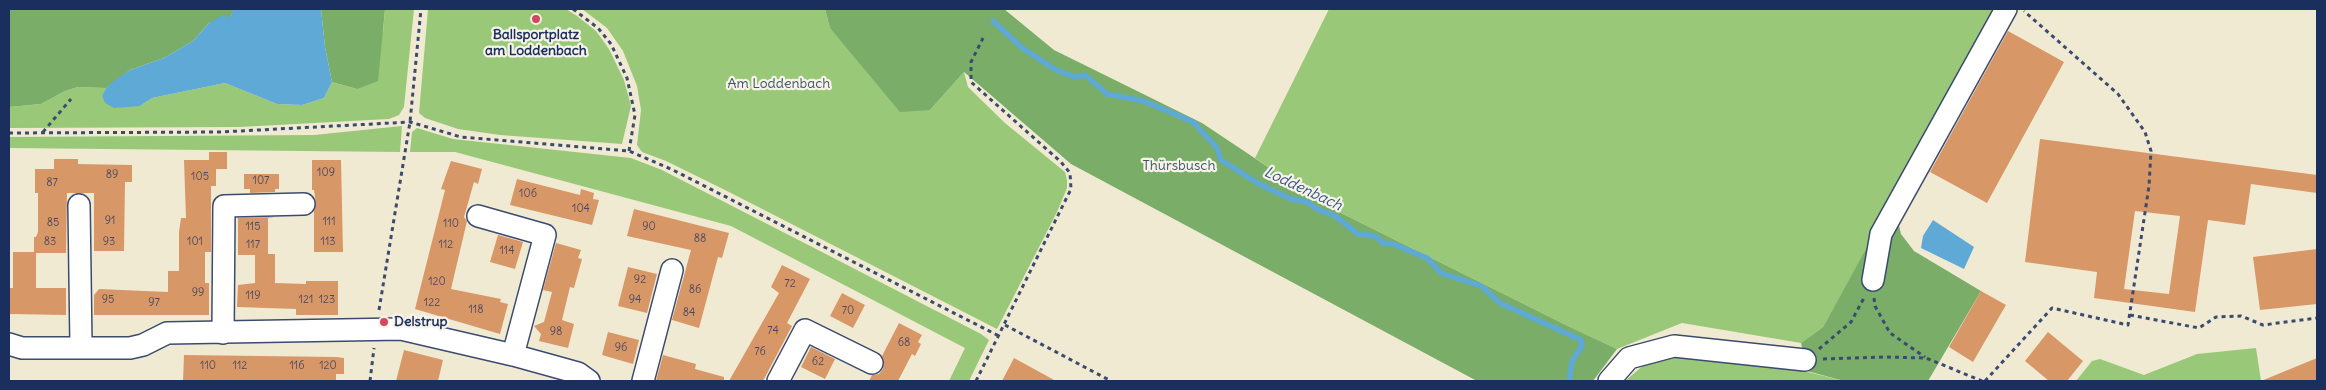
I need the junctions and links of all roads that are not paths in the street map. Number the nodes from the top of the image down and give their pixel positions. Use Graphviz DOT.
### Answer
graph roads {
  1 [pos="2006,9"];
  2 [pos="304,204"];
  3 [pos="79,205"];
  4 [pos="478,216"];
  5 [pos="672,270"];
  6 [pos="1873,280"];
  7 [pos="222,334"];
  8 [pos="9,344"];
  9 [pos="81,346"];
  10 [pos="513,355"];
  11 [pos="1805,360"];
  12 [pos="872,363"];
  13 [pos="589,381"];
  14 [pos="643,381"];
  15 [pos="778,381"];
  16 [pos="1609,381"];
  1 -- 6 [label="street"];
  2 -- 7 [label="street"];
  3 -- 9 [label="street"];
  4 -- 10 [label="street"];
  5 -- 14 [label="street"];
  7 -- 9 [label="street"];
  7 -- 10 [label="street"];
  8 -- 9 [label="street"];
  10 -- 13 [label="street"];
  11 -- 16 [label="street"];
  12 -- 15 [label="street"];
}
